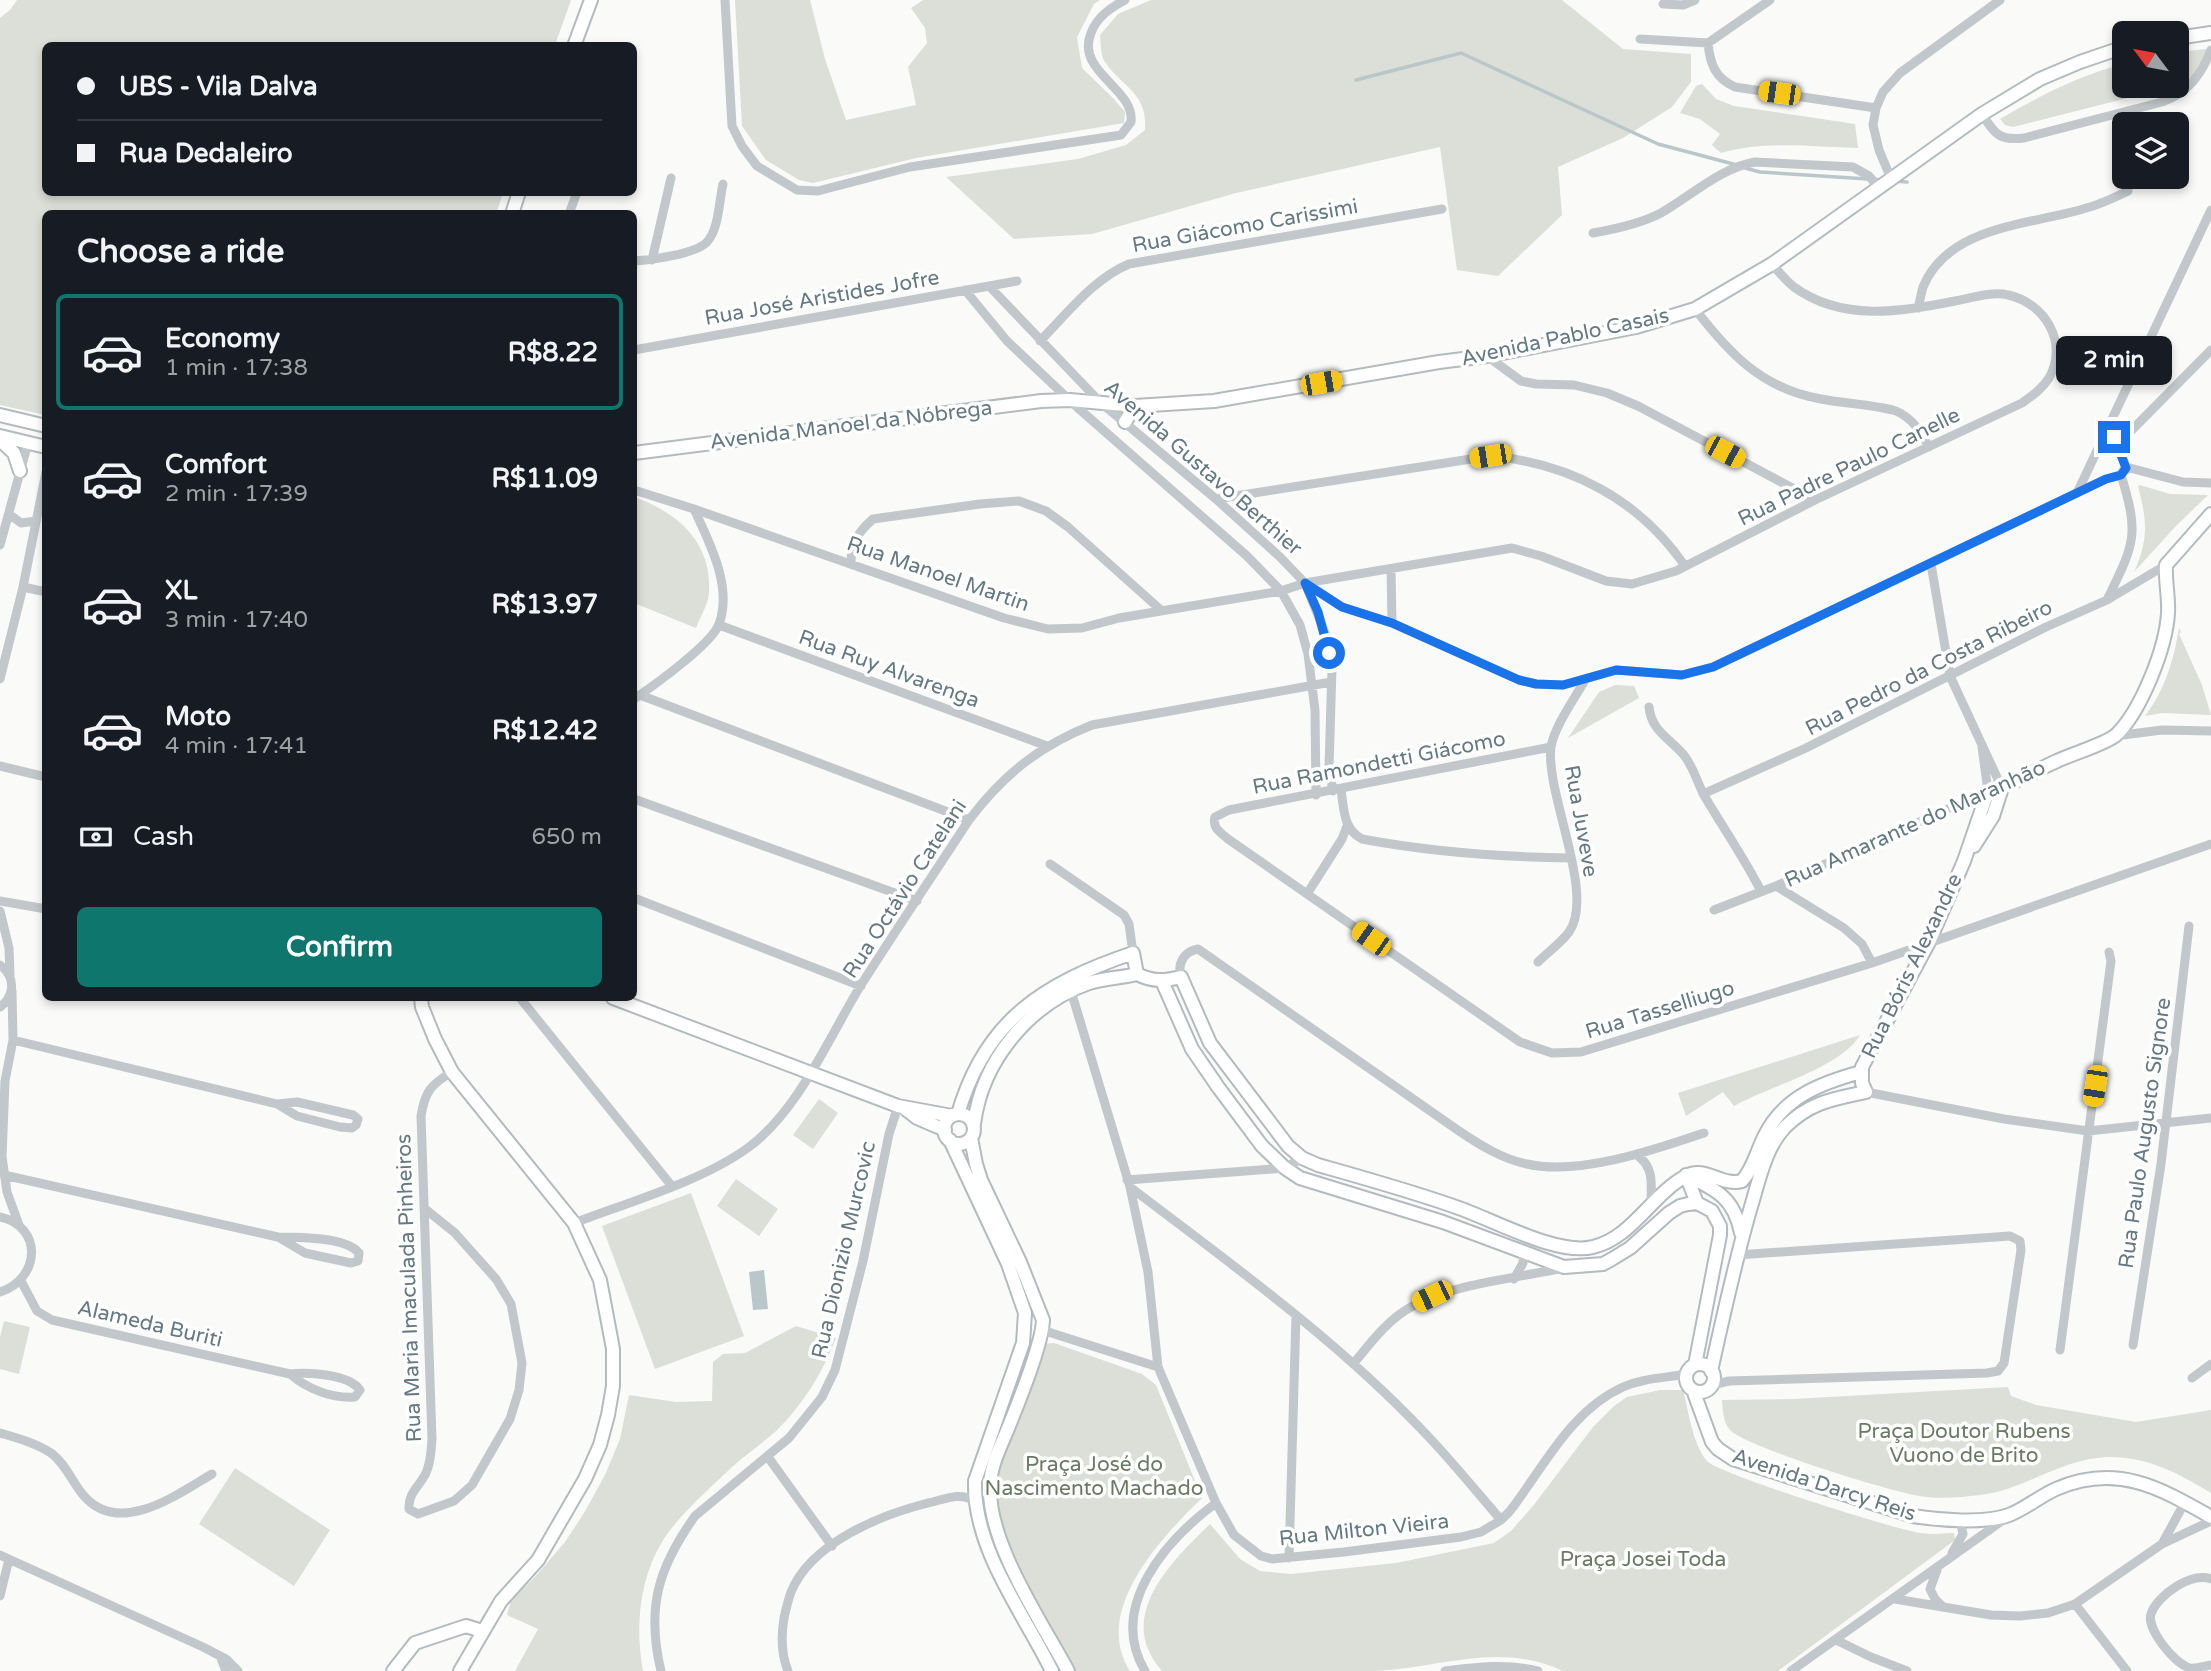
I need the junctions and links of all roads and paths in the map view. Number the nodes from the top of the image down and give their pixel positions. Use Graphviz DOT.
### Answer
graph roads {
  1 [pos="591,0"];
  2 [pos="725,0"];
  3 [pos="1125,0"];
  4 [pos="1695,0"];
  5 [pos="1770,0"];
  6 [pos="2000,0"];
  7 [pos="1663,4"];
  8 [pos="2211,33"];
  9 [pos="2189,36"];
  10 [pos="1640,39"];
  11 [pos="575,42"];
  12 [pos="1708,43"];
  13 [pos="2211,50"];
  14 [pos="2112,51"];
  15 [pos="1876,108"];
  16 [pos="1982,114"];
  17 [pos="671,178"];
  18 [pos="1892,181"];
  19 [pos="723,184"];
  20 [pos="1880,189"];
  21 [pos="2129,191"];
  22 [pos="1442,209"];
  23 [pos="2211,210"];
  24 [pos="1593,233"];
  25 [pos="652,260"];
  26 [pos="637,261"];
  27 [pos="1772,264"];
  28 [pos="1017,281"];
  29 [pos="989,286"];
  30 [pos="965,290"];
  31 [pos="1918,308"];
  32 [pos="1695,309"];
  33 [pos="1040,341"];
  34 [pos="637,349"];
  35 [pos="2211,350"];
  36 [pos="1487,356"];
  37 [pos="1070,400"];
  38 [pos="1100,402"];
  39 [pos="1135,406"];
  40 [pos="0,415"];
  41 [pos="1125,422"];
  42 [pos="2111,422"];
  43 [pos="42,430"];
  44 [pos="42,432"];
  45 [pos="0,438"];
  46 [pos="28,443"];
  47 [pos="2118,445"];
  48 [pos="42,446"];
  49 [pos="1929,447"];
  50 [pos="637,453"];
  51 [pos="20,471"];
  52 [pos="2124,471"];
  53 [pos="2211,483"];
  54 [pos="637,490"];
  55 [pos="42,492"];
  56 [pos="2077,493"];
  57 [pos="1216,499"];
  58 [pos="1815,500"];
  59 [pos="694,509"];
  60 [pos="9,514"];
  61 [pos="2211,514"];
  62 [pos="36,521"];
  63 [pos="0,545"];
  64 [pos="851,563"];
  65 [pos="1931,564"];
  66 [pos="2166,565"];
  67 [pos="1685,566"];
  68 [pos="1391,569"];
  69 [pos="1305,583"];
  70 [pos="23,587"];
  71 [pos="1281,590"];
  72 [pos="42,591"];
  73 [pos="2107,600"];
  74 [pos="1161,611"];
  75 [pos="1392,623"];
  76 [pos="719,625"];
  77 [pos="8,651"];
  78 [pos="0,659"];
  79 [pos="1950,676"];
  80 [pos="0,679"];
  81 [pos="1585,680"];
  82 [pos="1331,682"];
  83 [pos="1313,684"];
  84 [pos="637,697"];
  85 [pos="1649,707"];
  86 [pos="2211,731"];
  87 [pos="2115,736"];
  88 [pos="1047,746"];
  89 [pos="1551,747"];
  90 [pos="1982,747"];
  91 [pos="0,766"];
  92 [pos="42,777"];
  93 [pos="2003,788"];
  94 [pos="1337,791"];
  95 [pos="1988,791"];
  96 [pos="1703,794"];
  97 [pos="1316,795"];
  98 [pos="637,800"];
  99 [pos="1215,817"];
  100 [pos="969,820"];
  101 [pos="1347,826"];
  102 [pos="2211,844"];
  103 [pos="1570,858"];
  104 [pos="1964,861"];
  105 [pos="1050,864"];
  106 [pos="1776,886"];
  107 [pos="1760,891"];
  108 [pos="1307,894"];
  109 [pos="637,899"];
  110 [pos="0,901"];
  111 [pos="917,901"];
  112 [pos="42,908"];
  113 [pos="1714,910"];
  114 [pos="0,911"];
  115 [pos="2189,926"];
  116 [pos="1929,942"];
  117 [pos="2109,952"];
  118 [pos="1133,953"];
  119 [pos="1107,962"];
  120 [pos="1538,962"];
  121 [pos="1872,963"];
  122 [pos="0,965"];
  123 [pos="1137,974"];
  124 [pos="10,975"];
  125 [pos="1181,977"];
  126 [pos="1110,978"];
  127 [pos="1162,982"];
  128 [pos="861,986"];
  129 [pos="12,991"];
  130 [pos="1071,991"];
  131 [pos="421,1001"];
  132 [pos="522,1001"];
  133 [pos="621,1001"];
  134 [pos="0,1007"];
  135 [pos="13,1040"];
  136 [pos="452,1072"];
  137 [pos="1861,1072"];
  138 [pos="809,1073"];
  139 [pos="1817,1086"];
  140 [pos="1866,1092"];
  141 [pos="1822,1101"];
  142 [pos="277,1104"];
  143 [pos="900,1106"];
  144 [pos="955,1115"];
  145 [pos="2211,1118"];
  146 [pos="2165,1123"];
  147 [pos="974,1124"];
  148 [pos="2088,1131"];
  149 [pos="1704,1133"];
  150 [pos="947,1135"];
  151 [pos="971,1138"];
  152 [pos="1637,1155"];
  153 [pos="1302,1158"];
  154 [pos="1285,1168"];
  155 [pos="4,1175"];
  156 [pos="1686,1175"];
  157 [pos="1129,1183"];
  158 [pos="671,1185"];
  159 [pos="1697,1203"];
  160 [pos="1651,1205"];
  161 [pos="424,1208"];
  162 [pos="0,1217"];
  163 [pos="574,1223"];
  164 [pos="19,1225"];
  165 [pos="278,1237"];
  166 [pos="1742,1237"];
  167 [pos="1524,1252"];
  168 [pos="1737,1255"];
  169 [pos="1564,1267"];
  170 [pos="1514,1279"];
  171 [pos="21,1281"];
  172 [pos="0,1292"];
  173 [pos="1296,1315"];
  174 [pos="1042,1330"];
  175 [pos="2133,1345"];
  176 [pos="2060,1349"];
  177 [pos="1353,1364"];
  178 [pos="2211,1364"];
  179 [pos="1158,1367"];
  180 [pos="290,1374"];
  181 [pos="1697,1378"];
  182 [pos="2192,1378"];
  183 [pos="0,1433"];
  184 [pos="768,1457"];
  185 [pos="212,1474"];
  186 [pos="974,1501"];
  187 [pos="2185,1502"];
  188 [pos="1216,1503"];
  189 [pos="2010,1515"];
  190 [pos="2211,1519"];
  191 [pos="1501,1520"];
  192 [pos="1960,1520"];
  193 [pos="2162,1544"];
  194 [pos="831,1546"];
  195 [pos="5,1557"];
  196 [pos="1289,1558"];
  197 [pos="1947,1560"];
  198 [pos="1938,1567"];
  199 [pos="2211,1579"];
  200 [pos="0,1596"];
  201 [pos="1895,1599"];
  202 [pos="2075,1604"];
  203 [pos="1944,1607"];
  204 [pos="482,1631"];
  205 [pos="1836,1640"];
  206 [pos="220,1656"];
  207 [pos="2211,1665"];
  208 [pos="226,1671"];
  209 [pos="238,1671"];
  210 [pos="393,1671"];
  211 [pos="460,1671"];
  212 [pos="660,1671"];
  213 [pos="788,1671"];
  214 [pos="1052,1671"];
  215 [pos="1068,1671"];
  216 [pos="1145,1671"];
  217 [pos="1446,1671"];
  218 [pos="1538,1671"];
  219 [pos="1791,1671"];
  220 [pos="1907,1671"];
  221 [pos="2127,1671"];
  1 -- 11 [label="street"];
  2 -- 3 [label="street"];
  4 -- 7 [label="street"];
  5 -- 12 [label="street"];
  6 -- 15 [label="street"];
  8 -- 9 [label="street"];
  10 -- 12 [label="street"];
  12 -- 15 [label="street"];
  13 -- 16 [label="street"];
  14 -- 16 [label="street, Avenida Pablo Casais"];
  15 -- 18 [label="street"];
  16 -- 18 [label="street, Avenida Pablo Casais"];
  17 -- 25 [label="street"];
  18 -- 20 [label="street, Avenida Pablo Casais"];
  19 -- 25 [label="street"];
  20 -- 24 [label="street"];
  20 -- 27 [label="street, Avenida Pablo Casais"];
  21 -- 31 [label="street"];
  22 -- 33 [label="street, Rua Giácomo Carissimi"];
  23 -- 42 [label="street"];
  25 -- 26 [label="street"];
  27 -- 31 [label="street, Rua Padre Paulo Canelle"];
  27 -- 32 [label="street, Avenida Pablo Casais"];
  28 -- 29 [label="street, Rua José Aristides Jofre"];
  29 -- 30 [label="street, Rua José Aristides Jofre"];
  29 -- 33 [label="street, Avenida Gustavo Berthier"];
  30 -- 34 [label="street, Rua José Aristides Jofre"];
  30 -- 37 [label="street, Avenida Gustavo Berthier"];
  31 -- 49 [label="street, Rua Padre Paulo Canelle"];
  32 -- 36 [label="street, Avenida Pablo Casais"];
  32 -- 49 [label="street"];
  33 -- 38 [label="street, Avenida Gustavo Berthier"];
  35 -- 47 [label="street"];
  36 -- 39 [label="street, Avenida Pablo Casais"];
  36 -- 58 [label="street"];
  37 -- 38 [label="street, Avenida Manoel da Nóbrega"];
  37 -- 50 [label="street, Avenida Manoel da Nóbrega"];
  37 -- 71 [label="street, Avenida Gustavo Berthier"];
  38 -- 39 [label="street, Avenida Pablo Casais"];
  38 -- 41 [label="street, Avenida Gustavo Berthier"];
  39 -- 41 [label="street"];
  40 -- 43 [label="street"];
  41 -- 57 [label="street, Avenida Gustavo Berthier"];
  42 -- 47 [label="street"];
  42 -- 56 [label="street"];
  44 -- 46 [label="street"];
  45 -- 46 [label="street"];
  45 -- 51 [label="street"];
  46 -- 48 [label="street"];
  46 -- 51 [label="street"];
  47 -- 52 [label="street"];
  49 -- 58 [label="street, Rua Padre Paulo Canelle"];
  51 -- 60 [label="street"];
  52 -- 53 [label="street"];
  52 -- 56 [label="street"];
  52 -- 73 [label="street"];
  54 -- 59 [label="street, Rua Manoel Martin"];
  55 -- 62 [label="street"];
  56 -- 65 [label="street"];
  57 -- 67 [label="street"];
  57 -- 69 [label="street, Avenida Gustavo Berthier"];
  58 -- 67 [label="street, Rua Padre Paulo Canelle"];
  59 -- 64 [label="street, Rua Manoel Martin"];
  59 -- 76 [label="street"];
  60 -- 62 [label="street"];
  60 -- 63 [label="street"];
  61 -- 66 [label="street"];
  62 -- 70 [label="street"];
  64 -- 74 [label="street, Rua Manoel Martin"];
  64 -- 74 [label="street"];
  65 -- 79 [label="street"];
  65 -- 81 [label="street"];
  66 -- 73 [label="street, Rua Pedro da Costa Ribeiro"];
  66 -- 87 [label="street"];
  67 -- 68 [label="street, Rua Padre Paulo Canelle"];
  68 -- 69 [label="street, Rua Padre Paulo Canelle"];
  68 -- 75 [label="street"];
  69 -- 71 [label="street, Rua Padre Paulo Canelle"];
  69 -- 75 [label="street"];
  69 -- 82 [label="street, Avenida Gustavo Berthier"];
  70 -- 72 [label="street"];
  70 -- 77 [label="street"];
  71 -- 74 [label="street, Rua Manoel Martin"];
  71 -- 83 [label="street, Avenida Gustavo Berthier"];
  73 -- 79 [label="street, Rua Pedro da Costa Ribeiro"];
  75 -- 81 [label="street"];
  76 -- 84 [label="street"];
  76 -- 88 [label="street, Rua Ruy Alvarenga"];
  77 -- 78 [label="street"];
  77 -- 80 [label="street"];
  79 -- 90 [label="street"];
  79 -- 96 [label="street, Rua Pedro da Costa Ribeiro"];
  81 -- 89 [label="street, Rua Juveve"];
  82 -- 83 [label="street, Rua Octávio Catelani"];
  82 -- 94 [label="street, Avenida Gustavo Berthier"];
  83 -- 88 [label="street, Rua Octávio Catelani"];
  83 -- 97 [label="street, Avenida Gustavo Berthier"];
  84 -- 100 [label="street"];
  85 -- 96 [label="street"];
  86 -- 87 [label="street"];
  87 -- 93 [label="street, Rua Amarante do Maranhão"];
  88 -- 100 [label="street, Rua Octávio Catelani"];
  89 -- 94 [label="street, Rua Ramondetti Giácomo"];
  89 -- 103 [label="street, Rua Juveve"];
  90 -- 93 [label="street"];
  90 -- 95 [label="street"];
  91 -- 92 [label="street"];
  93 -- 95 [label="street, Rua Amarante do Maranhão"];
  93 -- 104 [label="street, Rua Bóris Alexandre"];
  94 -- 97 [label="street, Rua Ramondetti Giácomo"];
  94 -- 101 [label="street, Avenida Gustavo Berthier"];
  95 -- 104 [label="street, Rua Bóris Alexandre"];
  95 -- 106 [label="street, Rua Amarante do Maranhão"];
  96 -- 107 [label="street"];
  97 -- 99 [label="street, Rua Ramondetti Giácomo"];
  98 -- 111 [label="street"];
  99 -- 108 [label="street, Rua Tasselliugo"];
  100 -- 111 [label="street, Rua Octávio Catelani"];
  101 -- 103 [label="street"];
  101 -- 108 [label="street"];
  102 -- 116 [label="street, Rua Tasselliugo"];
  103 -- 120 [label="street, Rua Juveve"];
  104 -- 116 [label="street, Rua Bóris Alexandre"];
  105 -- 118 [label="street"];
  106 -- 107 [label="street, Rua Amarante do Maranhão"];
  106 -- 121 [label="street"];
  107 -- 113 [label="street, Rua Amarante do Maranhão"];
  108 -- 121 [label="street, Rua Tasselliugo"];
  109 -- 128 [label="street"];
  110 -- 112 [label="street"];
  111 -- 128 [label="street, Rua Octávio Catelani"];
  114 -- 124 [label="street"];
  115 -- 146 [label="street, Rua Paulo Augusto Signore"];
  116 -- 121 [label="street, Rua Tasselliugo"];
  116 -- 137 [label="street, Rua Bóris Alexandre"];
  117 -- 148 [label="street"];
  118 -- 119 [label="street"];
  118 -- 123 [label="street"];
  119 -- 126 [label="street"];
  119 -- 144 [label="street"];
  122 -- 124 [label="street"];
  123 -- 126 [label="street"];
  123 -- 127 [label="street"];
  124 -- 129 [label="street"];
  125 -- 127 [label="street"];
  125 -- 152 [label="street"];
  125 -- 153 [label="street"];
  126 -- 130 [label="street"];
  127 -- 154 [label="street"];
  128 -- 138 [label="street, Rua Octávio Catelani"];
  129 -- 134 [label="street"];
  129 -- 135 [label="street"];
  130 -- 147 [label="street"];
  130 -- 157 [label="street, Rua Milton Vieira"];
  131 -- 136 [label="street"];
  132 -- 158 [label="street"];
  133 -- 138 [label="street"];
  135 -- 142 [label="street"];
  135 -- 155 [label="street"];
  136 -- 161 [label="street, Rua Maria Imaculada Pinheiros"];
  136 -- 163 [label="street"];
  137 -- 139 [label="street"];
  137 -- 140 [label="street"];
  138 -- 143 [label="street"];
  138 -- 158 [label="street, Rua Octávio Catelani"];
  139 -- 141 [label="street"];
  139 -- 156 [label="street"];
  140 -- 141 [label="street"];
  140 -- 148 [label="street"];
  141 -- 166 [label="street"];
  142 -- 142 [label="street"];
  143 -- 144 [label="street"];
  143 -- 150 [label="street"];
  143 -- 184 [label="street, Rua Dionizio Murcovic"];
  144 -- 147 [label="street"];
  144 -- 150 [label="street"];
  145 -- 146 [label="street"];
  146 -- 148 [label="street"];
  146 -- 175 [label="street, Rua Paulo Augusto Signore"];
  147 -- 151 [label="street"];
  148 -- 176 [label="street"];
  149 -- 152 [label="street"];
  150 -- 151 [label="street"];
  150 -- 186 [label="street"];
  151 -- 174 [label="street"];
  152 -- 160 [label="street"];
  153 -- 154 [label="street"];
  153 -- 160 [label="street"];
  154 -- 157 [label="street"];
  154 -- 167 [label="street"];
  155 -- 164 [label="street"];
  155 -- 165 [label="street"];
  156 -- 159 [label="street"];
  156 -- 160 [label="street"];
  156 -- 166 [label="street"];
  157 -- 173 [label="street"];
  157 -- 179 [label="street, Rua Milton Vieira"];
  158 -- 163 [label="street, Rua Octávio Catelani"];
  159 -- 169 [label="street"];
  159 -- 181 [label="street"];
  161 -- 161 [label="street, Rua Maria Imaculada Pinheiros"];
  162 -- 164 [label="street"];
  163 -- 204 [label="street"];
  164 -- 171 [label="street"];
  165 -- 165 [label="street"];
  166 -- 168 [label="street"];
  167 -- 169 [label="street"];
  167 -- 170 [label="street"];
  168 -- 181 [label="street"];
  168 -- 181 [label="street, Rua Milton Vieira"];
  169 -- 170 [label="street"];
  170 -- 177 [label="street"];
  171 -- 172 [label="street"];
  171 -- 180 [label="street, Alameda Buriti"];
  173 -- 177 [label="street"];
  173 -- 196 [label="street"];
  174 -- 179 [label="street"];
  174 -- 215 [label="street"];
  177 -- 191 [label="street"];
  178 -- 182 [label="street"];
  179 -- 188 [label="street, Rua Milton Vieira"];
  180 -- 180 [label="street, Alameda Buriti"];
  181 -- 191 [label="street, Rua Milton Vieira"];
  181 -- 192 [label="street, Avenida Darcy Reis"];
  183 -- 185 [label="street"];
  184 -- 194 [label="street"];
  184 -- 212 [label="street, Rua Dionizio Murcovic"];
  186 -- 194 [label="street"];
  186 -- 214 [label="street"];
  187 -- 189 [label="street, Avenida Darcy Reis"];
  187 -- 190 [label="street, Avenida Darcy Reis"];
  187 -- 193 [label="street"];
  188 -- 196 [label="street, Rua Milton Vieira"];
  188 -- 216 [label="street"];
  189 -- 192 [label="street, Avenida Darcy Reis"];
  189 -- 197 [label="street"];
  190 -- 193 [label="street"];
  191 -- 196 [label="street, Rua Milton Vieira"];
  192 -- 197 [label="street"];
  193 -- 202 [label="street"];
  194 -- 213 [label="street"];
  195 -- 200 [label="street"];
  195 -- 206 [label="street"];
  197 -- 198 [label="street"];
  198 -- 201 [label="street"];
  198 -- 203 [label="street"];
  199 -- 207 [label="street"];
  201 -- 203 [label="street"];
  201 -- 205 [label="street"];
  202 -- 203 [label="street"];
  202 -- 221 [label="street"];
  204 -- 210 [label="street"];
  204 -- 211 [label="street"];
  205 -- 219 [label="street"];
  205 -- 220 [label="street"];
  206 -- 208 [label="street"];
  206 -- 209 [label="street"];
  217 -- 218 [label="street"];
}
